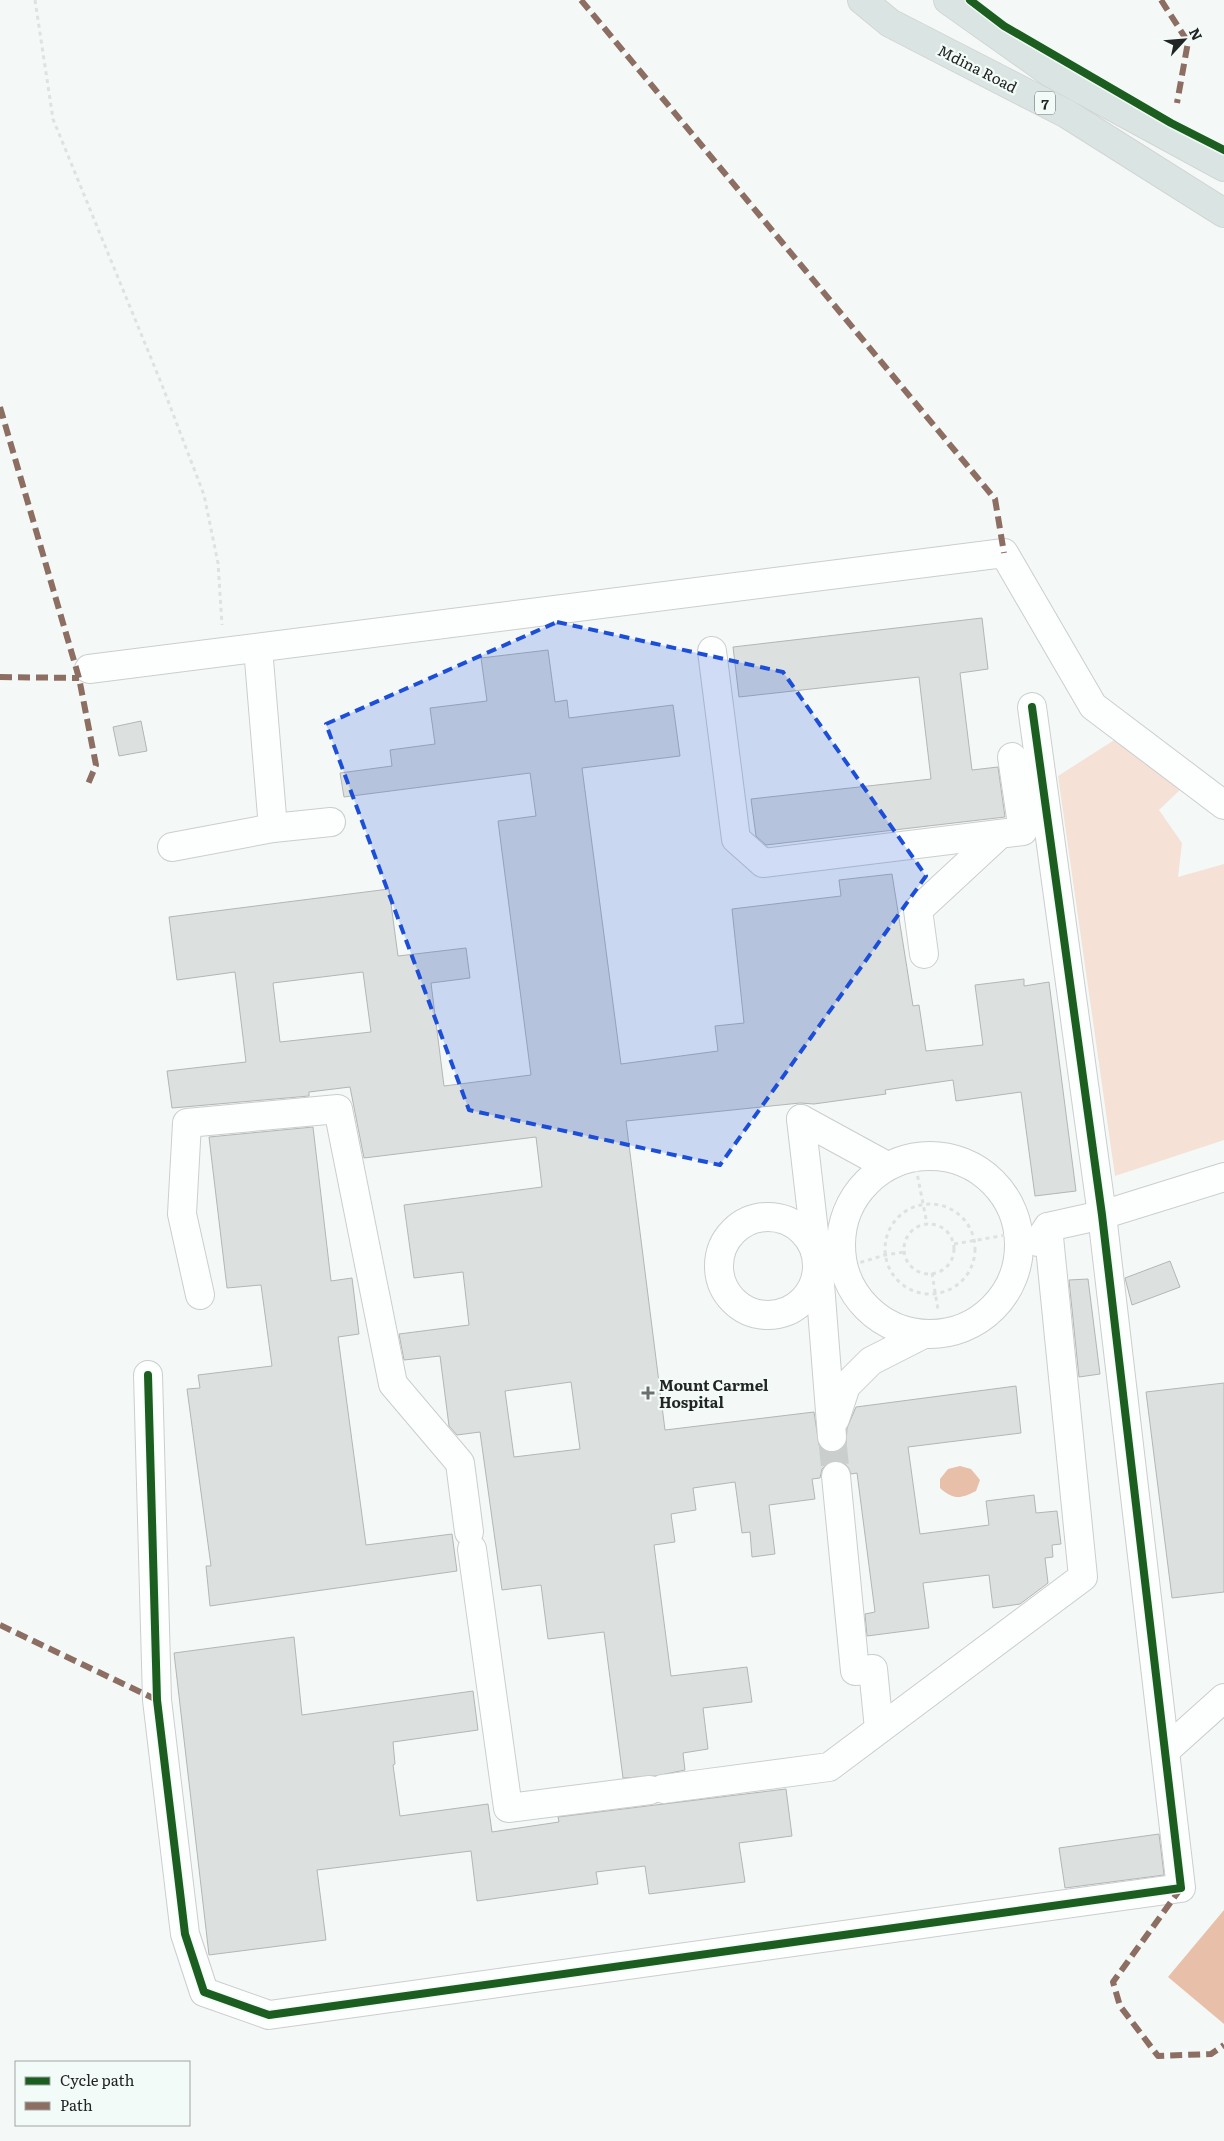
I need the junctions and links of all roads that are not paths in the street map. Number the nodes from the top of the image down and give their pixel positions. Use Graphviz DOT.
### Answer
graph roads {
  1 [pos="862,0"];
  2 [pos="948,0"];
  3 [pos="1224,167"];
  4 [pos="1224,213"];
  5 [pos="258,648"];
  6 [pos="712,651"];
  7 [pos="89,669"];
  8 [pos="1032,707"];
  9 [pos="1012,757"];
  10 [pos="1224,805"];
  11 [pos="331,822"];
  12 [pos="273,828"];
  13 [pos="1000,834"];
  14 [pos="172,847"];
  15 [pos="924,954"];
  16 [pos="887,1166"];
  17 [pos="1224,1177"];
  18 [pos="1005,1200"];
  19 [pos="848,1208"];
  20 [pos="1094,1217"];
  21 [pos="1048,1227"];
  22 [pos="814,1259"];
  23 [pos="1016,1273"];
  24 [pos="200,1295"];
  25 [pos="855,1295"];
  26 [pos="932,1335"];
  27 [pos="148,1375"];
  28 [pos="836,1476"];
  29 [pos="1224,1698"];
  30 [pos="879,1729"];
  31 [pos="1166,1750"];
  1 -- 4 [label="highway, Mdina Road / 7"];
  2 -- 3 [label="highway, 7"];
  5 -- 7 [label="street"];
  5 -- 10 [label="street"];
  5 -- 12 [label="street"];
  6 -- 13 [label="street"];
  8 -- 20 [label="street"];
  9 -- 13 [label="street"];
  11 -- 12 [label="street"];
  12 -- 14 [label="street"];
  13 -- 15 [label="street"];
  16 -- 18 [label="street"];
  16 -- 19 [label="street"];
  16 -- 22 [label="street"];
  17 -- 20 [label="street"];
  18 -- 21 [label="street"];
  18 -- 23 [label="street"];
  19 -- 22 [label="street"];
  19 -- 25 [label="street"];
  20 -- 21 [label="street"];
  20 -- 31 [label="street"];
  21 -- 23 [label="street"];
  21 -- 30 [label="street"];
  22 -- 25 [label="street"];
  22 -- 26 [label="street"];
  23 -- 26 [label="street"];
  24 -- 30 [label="street"];
  25 -- 26 [label="street"];
  27 -- 31 [label="street"];
  28 -- 30 [label="street"];
  29 -- 31 [label="street"];
}
